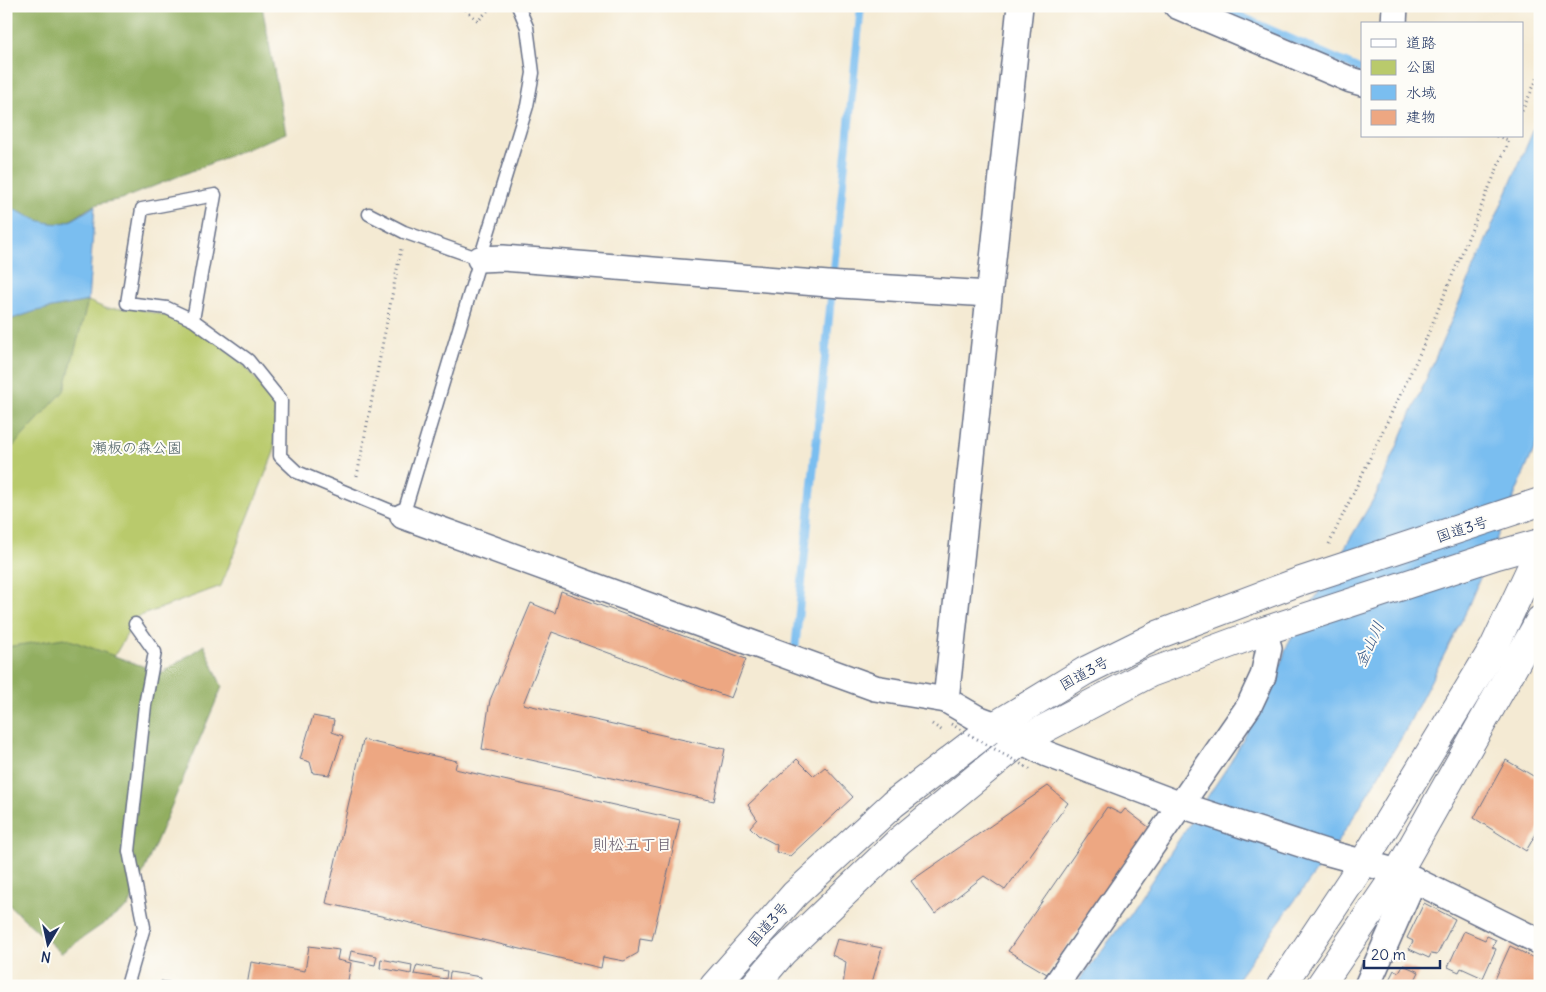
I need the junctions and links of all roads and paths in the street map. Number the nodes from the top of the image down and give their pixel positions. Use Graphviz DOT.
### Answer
graph roads {
  1 [pos="462,6"];
  2 [pos="492,6"];
  3 [pos="518,6"];
  4 [pos="1020,6"];
  5 [pos="1177,6"];
  6 [pos="1395,6"];
  7 [pos="1394,22"];
  8 [pos="1540,73"];
  9 [pos="1361,83"];
  10 [pos="1524,107"];
  11 [pos="1510,138"];
  12 [pos="368,214"];
  13 [pos="404,232"];
  14 [pos="480,258"];
  15 [pos="990,294"];
  16 [pos="193,320"];
  17 [pos="354,494"];
  18 [pos="1540,502"];
  19 [pos="403,516"];
  20 [pos="1540,543"];
  21 [pos="1329,544"];
  22 [pos="1540,549"];
  23 [pos="1540,620"];
  24 [pos="135,624"];
  25 [pos="1271,629"];
  26 [pos="948,712"];
  27 [pos="996,725"];
  28 [pos="1021,741"];
  29 [pos="1033,771"];
  30 [pos="1181,805"];
  31 [pos="1363,863"];
  32 [pos="1406,876"];
  33 [pos="1540,942"];
  34 [pos="127,986"];
  35 [pos="714,986"];
  36 [pos="754,986"];
  37 [pos="1055,986"];
  38 [pos="1280,986"];
  39 [pos="1320,986"];
  40 [pos="1367,986"];
  1 -- 2 [label="path"];
  3 -- 14 [label="lane"];
  4 -- 15 [label="street"];
  5 -- 9 [label="street"];
  6 -- 7 [label="street"];
  8 -- 10 [label="path"];
  11 -- 21 [label="path"];
  12 -- 13 [label="lane"];
  13 -- 14 [label="lane"];
  13 -- 17 [label="path"];
  14 -- 15 [label="street"];
  14 -- 19 [label="lane"];
  15 -- 26 [label="street"];
  16 -- 16 [label="lane"];
  16 -- 17 [label="lane"];
  17 -- 19 [label="lane"];
  18 -- 27 [label="main road, 国道3号"];
  19 -- 26 [label="street"];
  20 -- 25 [label="main road, 国道3号"];
  22 -- 31 [label="main road"];
  23 -- 32 [label="main road"];
  24 -- 34 [label="lane"];
  25 -- 28 [label="main road, 国道3号"];
  25 -- 30 [label="street"];
  26 -- 27 [label="street"];
  26 -- 29 [label="path, bridge"];
  27 -- 28 [label="street"];
  27 -- 35 [label="main road, 国道3号"];
  28 -- 30 [label="street"];
  28 -- 36 [label="main road, 国道3号"];
  30 -- 31 [label="street"];
  30 -- 37 [label="street"];
  31 -- 32 [label="street"];
  31 -- 38 [label="main road"];
  32 -- 33 [label="street"];
  32 -- 39 [label="main road"];
  32 -- 40 [label="street"];
}
